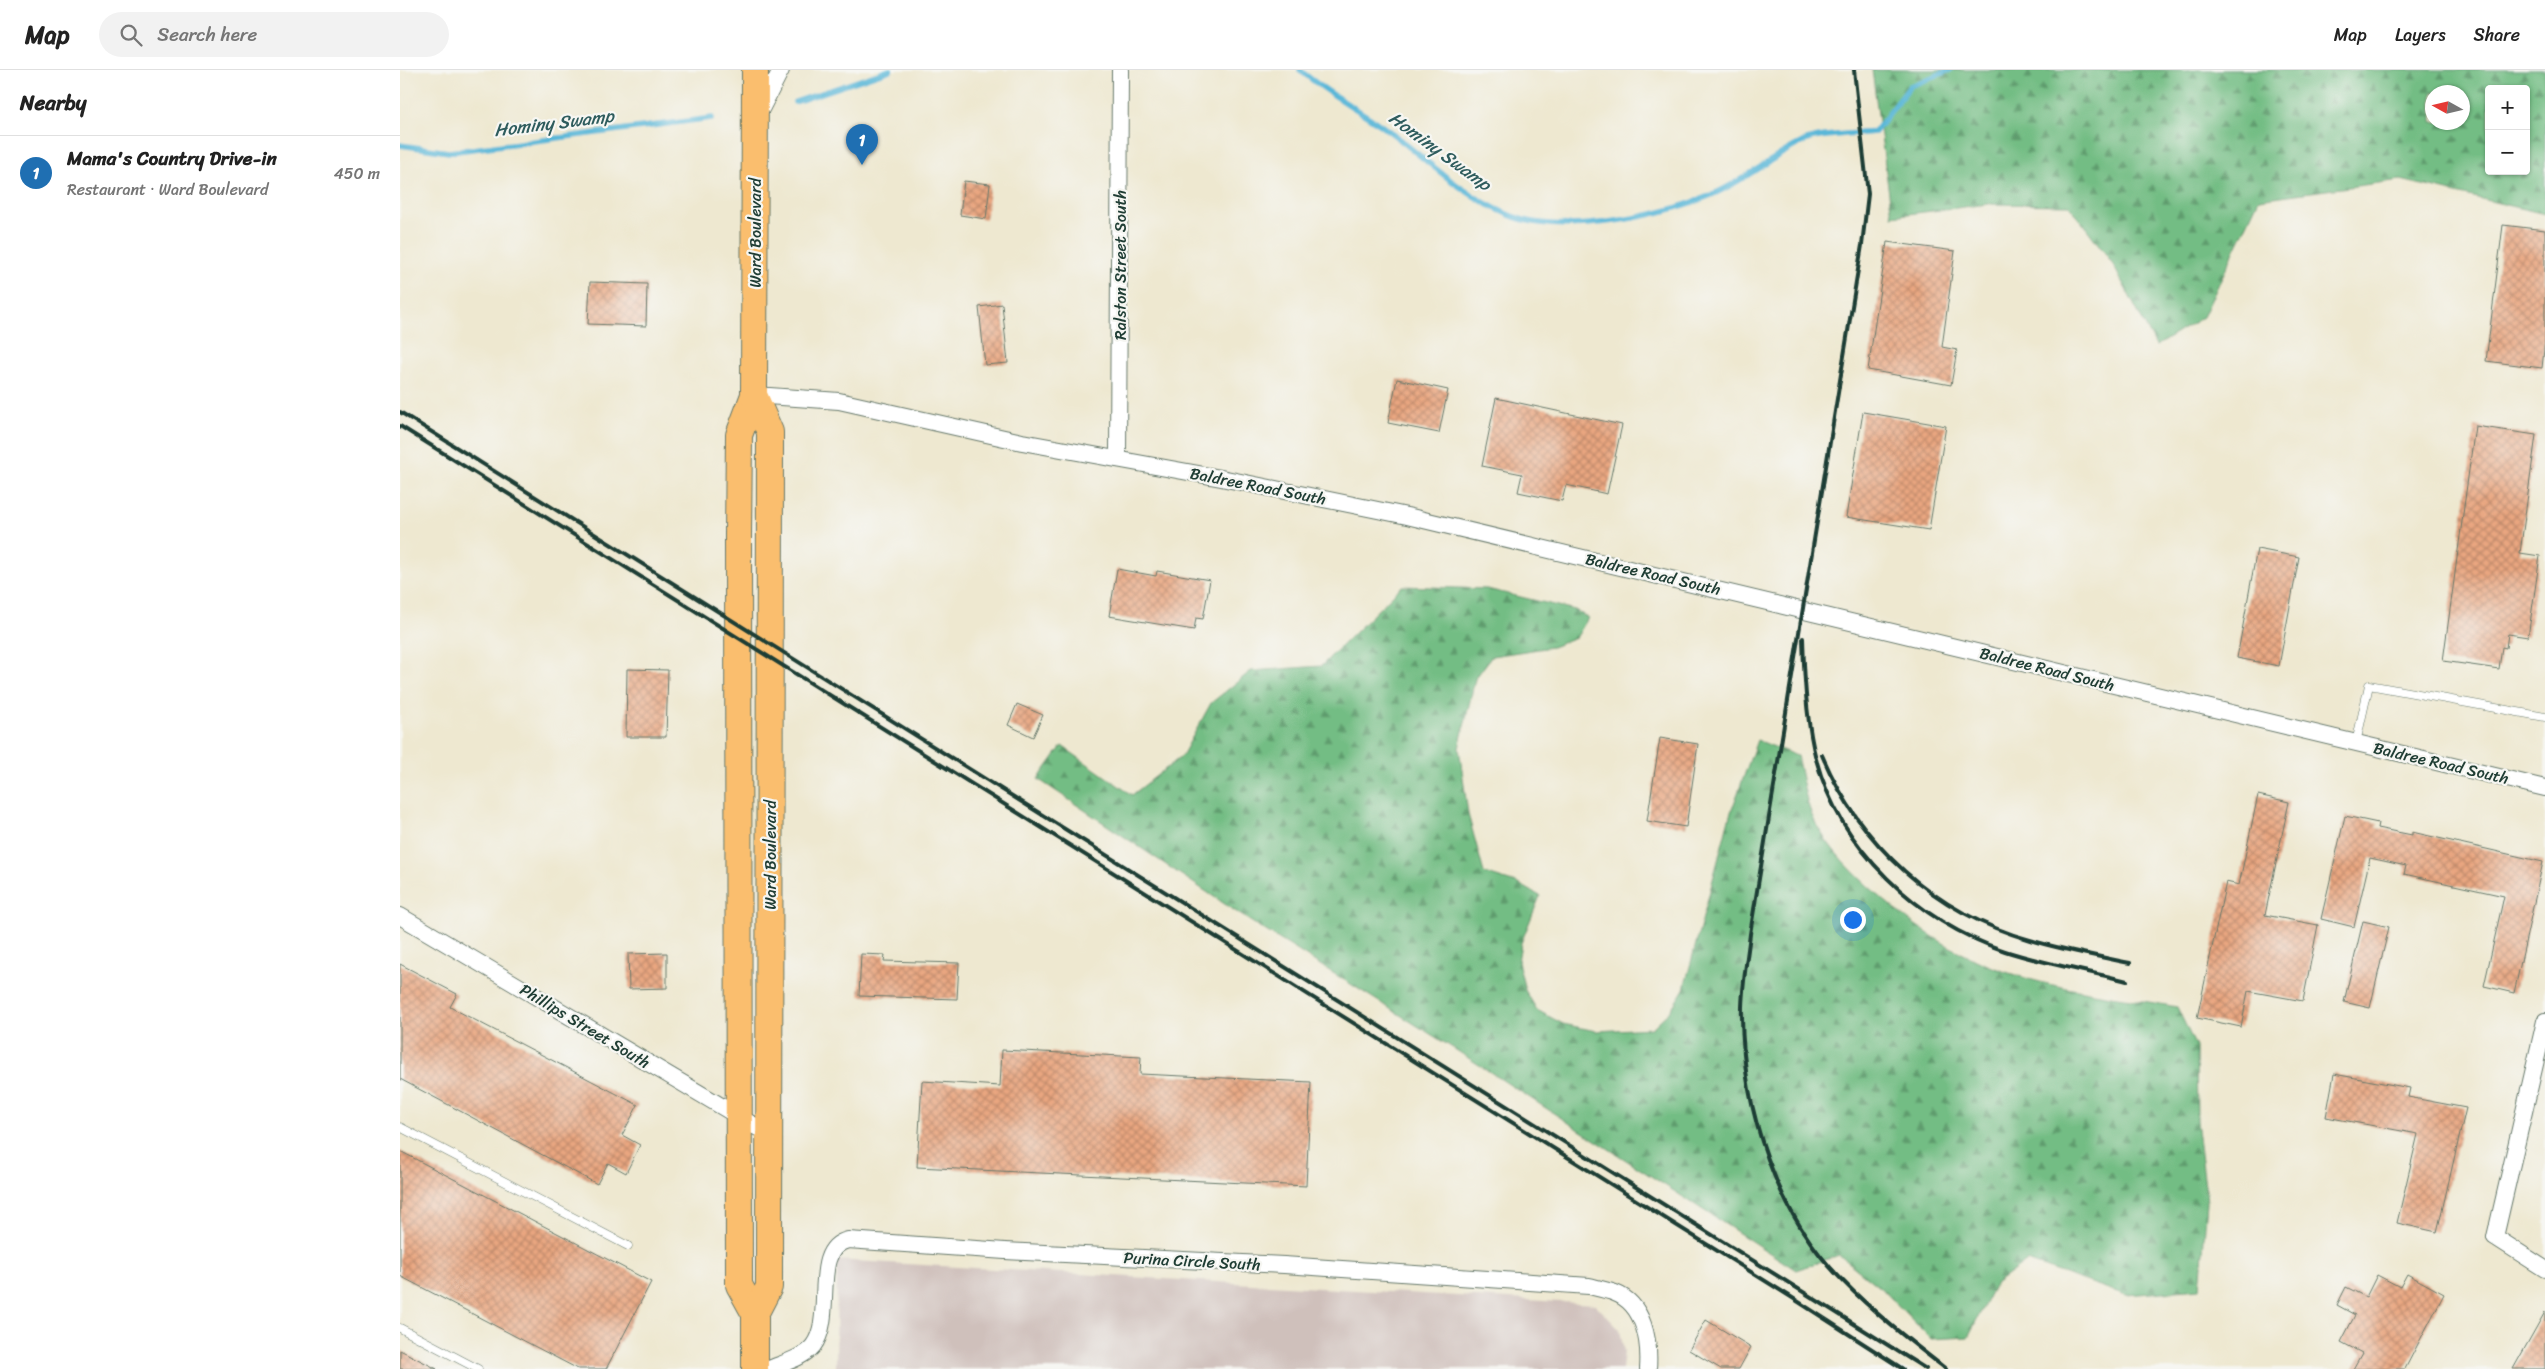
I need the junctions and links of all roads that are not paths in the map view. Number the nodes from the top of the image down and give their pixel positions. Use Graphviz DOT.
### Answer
graph roads {
  1 [pos="754,70"];
  2 [pos="781,70"];
  3 [pos="1120,70"];
  4 [pos="754,121"];
  5 [pos="754,395"];
  6 [pos="1118,460"];
  7 [pos="2545,717"];
  8 [pos="2356,743"];
  9 [pos="2545,788"];
  10 [pos="400,916"];
  11 [pos="2545,1021"];
  12 [pos="739,1117"];
  13 [pos="400,1127"];
  14 [pos="770,1135"];
  15 [pos="628,1246"];
  16 [pos="2545,1269"];
  17 [pos="755,1314"];
  18 [pos="400,1328"];
  19 [pos="478,1369"];
  20 [pos="755,1369"];
  21 [pos="769,1369"];
  22 [pos="1648,1369"];
  1 -- 4 [label="highway, Ward Boulevard"];
  2 -- 4 [label="street"];
  3 -- 6 [label="street, Ralston Street South"];
  4 -- 5 [label="highway, Ward Boulevard"];
  5 -- 6 [label="street, Baldree Road South"];
  5 -- 12 [label="highway, Ward Boulevard"];
  5 -- 14 [label="highway, Ward Boulevard"];
  6 -- 8 [label="street, Baldree Road South"];
  7 -- 8 [label="lane"];
  8 -- 9 [label="street, Baldree Road South"];
  10 -- 12 [label="street, Phillips Street South"];
  11 -- 16 [label="street"];
  12 -- 14 [label="street, Phillips Street South"];
  12 -- 17 [label="highway, Ward Boulevard"];
  13 -- 15 [label="lane"];
  14 -- 17 [label="highway, Ward Boulevard"];
  17 -- 20 [label="highway, Ward Boulevard"];
  18 -- 19 [label="lane"];
  21 -- 22 [label="street, Purina Circle South"];
}
